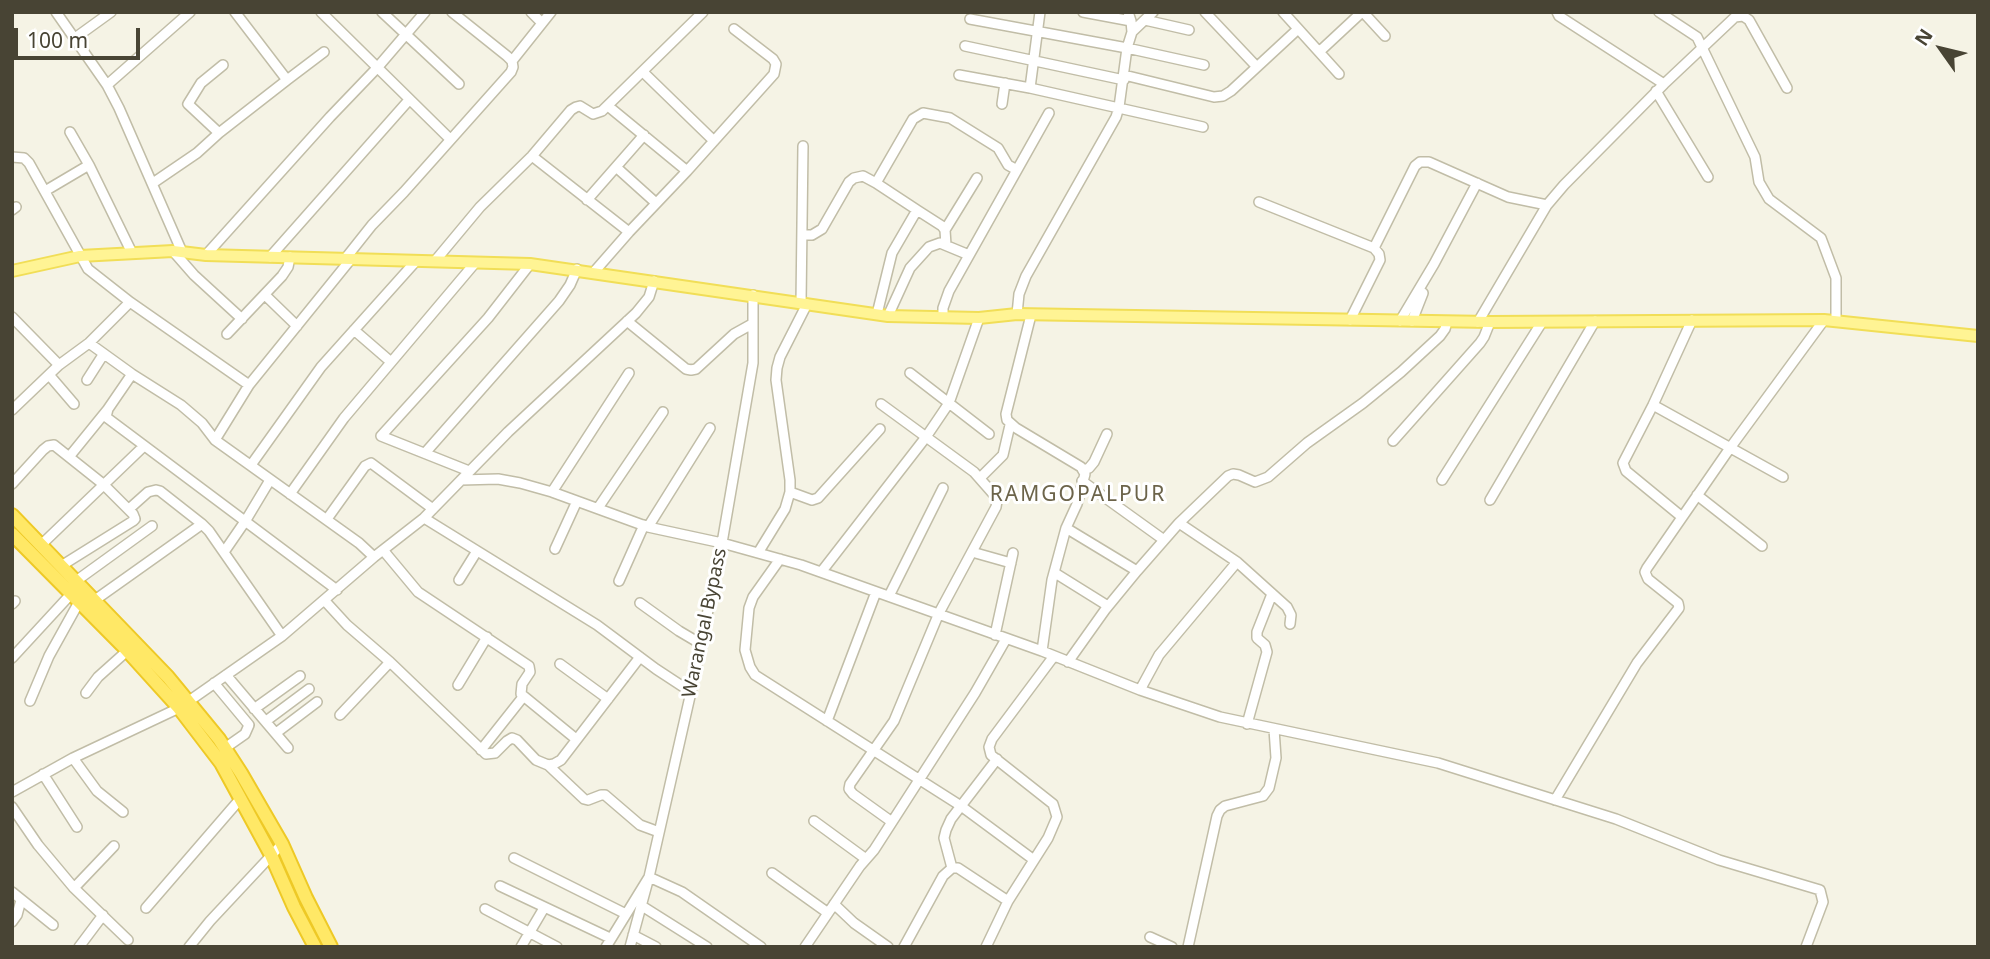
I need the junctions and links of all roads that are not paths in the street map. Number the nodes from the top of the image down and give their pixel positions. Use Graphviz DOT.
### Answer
graph roads {
  1 [pos="56,12"];
  2 [pos="111,12"];
  3 [pos="190,12"];
  4 [pos="235,12"];
  5 [pos="321,12"];
  6 [pos="382,12"];
  7 [pos="425,12"];
  8 [pos="452,12"];
  9 [pos="531,12"];
  10 [pos="551,12"];
  11 [pos="703,12"];
  12 [pos="1040,12"];
  13 [pos="1083,12"];
  14 [pos="1153,12"];
  15 [pos="1205,12"];
  16 [pos="1283,12"];
  17 [pos="1362,12"];
  18 [pos="1556,12"];
  19 [pos="1659,12"];
  20 [pos="1130,17"];
  21 [pos="970,19"];
  22 [pos="1145,20"];
  23 [pos="542,23"];
  24 [pos="734,29"];
  25 [pos="1298,29"];
  26 [pos="1189,30"];
  27 [pos="1037,32"];
  28 [pos="1132,32"];
  29 [pos="405,36"];
  30 [pos="1385,36"];
  31 [pos="75,38"];
  32 [pos="965,46"];
  33 [pos="1127,48"];
  34 [pos="1702,48"];
  35 [pos="324,52"];
  36 [pos="1319,52"];
  37 [pos="512,61"];
  38 [pos="1032,61"];
  39 [pos="223,65"];
  40 [pos="1204,65"];
  41 [pos="1257,67"];
  42 [pos="377,68"];
  43 [pos="643,72"];
  44 [pos="1339,74"];
  45 [pos="959,75"];
  46 [pos="1124,77"];
  47 [pos="288,80"];
  48 [pos="1004,83"];
  49 [pos="459,84"];
  50 [pos="1664,84"];
  51 [pos="107,85"];
  52 [pos="1030,88"];
  53 [pos="1787,88"];
  54 [pos="1656,92"];
  55 [pos="410,100"];
  56 [pos="1002,104"];
  57 [pos="608,106"];
  58 [pos="1119,107"];
  59 [pos="1049,113"];
  60 [pos="1203,127"];
  61 [pos="70,132"];
  62 [pos="219,133"];
  63 [pos="644,135"];
  64 [pos="450,139"];
  65 [pos="715,141"];
  66 [pos="803,146"];
  67 [pos="532,156"];
  68 [pos="12,157"];
  69 [pos="89,165"];
  70 [pos="616,167"];
  71 [pos="1017,170"];
  72 [pos="687,171"];
  73 [pos="1708,177"];
  74 [pos="977,178"];
  75 [pos="153,183"];
  76 [pos="876,183"];
  77 [pos="1477,183"];
  78 [pos="45,191"];
  79 [pos="587,200"];
  80 [pos="1259,202"];
  81 [pos="656,204"];
  82 [pos="1547,205"];
  83 [pos="917,210"];
  84 [pos="945,230"];
  85 [pos="629,232"];
  86 [pos="802,235"];
  87 [pos="946,245"];
  88 [pos="1374,248"];
  89 [pos="178,252"];
  90 [pos="131,253"];
  91 [pos="206,255"];
  92 [pos="969,255"];
  93 [pos="80,256"];
  94 [pos="270,257"];
  95 [pos="290,257"];
  96 [pos="348,259"];
  97 [pos="416,261"];
  98 [pos="435,261"];
  99 [pos="475,263"];
  100 [pos="530,264"];
  101 [pos="577,270"];
  102 [pos="12,271"];
  103 [pos="594,272"];
  104 [pos="654,281"];
  105 [pos="1423,293"];
  106 [pos="265,295"];
  107 [pos="753,295"];
  108 [pos="130,302"];
  109 [pos="804,304"];
  110 [pos="1017,314"];
  111 [pos="883,315"];
  112 [pos="1031,315"];
  113 [pos="12,317"];
  114 [pos="943,317"];
  115 [pos="979,318"];
  116 [pos="242,319"];
  117 [pos="1350,320"];
  118 [pos="1692,320"];
  119 [pos="1824,320"];
  120 [pos="627,321"];
  121 [pos="1400,321"];
  122 [pos="1412,321"];
  123 [pos="1595,321"];
  124 [pos="1836,321"];
  125 [pos="1447,322"];
  126 [pos="1484,322"];
  127 [pos="1542,322"];
  128 [pos="752,324"];
  129 [pos="297,326"];
  130 [pos="354,330"];
  131 [pos="227,334"];
  132 [pos="1978,336"];
  133 [pos="89,343"];
  134 [pos="103,355"];
  135 [pos="391,362"];
  136 [pos="59,365"];
  137 [pos="629,373"];
  138 [pos="910,373"];
  139 [pos="132,374"];
  140 [pos="50,376"];
  141 [pos="88,380"];
  142 [pos="249,385"];
  143 [pos="949,403"];
  144 [pos="74,404"];
  145 [pos="881,404"];
  146 [pos="1653,405"];
  147 [pos="108,409"];
  148 [pos="12,410"];
  149 [pos="663,412"];
  150 [pos="1010,425"];
  151 [pos="710,428"];
  152 [pos="880,429"];
  153 [pos="1107,434"];
  154 [pos="989,435"];
  155 [pos="926,437"];
  156 [pos="215,440"];
  157 [pos="1393,441"];
  158 [pos="144,446"];
  159 [pos="1730,448"];
  160 [pos="425,453"];
  161 [pos="69,457"];
  162 [pos="251,466"];
  163 [pos="1084,470"];
  164 [pos="469,471"];
  165 [pos="1783,477"];
  166 [pos="980,478"];
  167 [pos="270,480"];
  168 [pos="461,480"];
  169 [pos="1442,480"];
  170 [pos="1082,481"];
  171 [pos="12,484"];
  172 [pos="103,484"];
  173 [pos="943,488"];
  174 [pos="552,492"];
  175 [pos="790,492"];
  176 [pos="290,494"];
  177 [pos="1697,495"];
  178 [pos="1490,500"];
  179 [pos="577,501"];
  180 [pos="598,508"];
  181 [pos="129,509"];
  182 [pos="433,509"];
  183 [pos="12,515"];
  184 [pos="1682,517"];
  185 [pos="424,518"];
  186 [pos="246,520"];
  187 [pos="327,520"];
  188 [pos="1179,523"];
  189 [pos="202,524"];
  190 [pos="152,526"];
  191 [pos="646,526"];
  192 [pos="1066,528"];
  193 [pos="12,534"];
  194 [pos="1164,540"];
  195 [pos="722,543"];
  196 [pos="41,545"];
  197 [pos="1762,546"];
  198 [pos="555,549"];
  199 [pos="383,550"];
  200 [pos="477,551"];
  201 [pos="224,552"];
  202 [pos="972,552"];
  203 [pos="758,553"];
  204 [pos="1013,553"];
  205 [pos="374,557"];
  206 [pos="780,559"];
  207 [pos="1237,562"];
  208 [pos="1011,563"];
  209 [pos="61,566"];
  210 [pos="822,571"];
  211 [pos="1137,571"];
  212 [pos="1055,573"];
  213 [pos="458,580"];
  214 [pos="619,581"];
  215 [pos="337,590"];
  216 [pos="75,592"];
  217 [pos="876,592"];
  218 [pos="1272,594"];
  219 [pos="889,596"];
  220 [pos="95,600"];
  221 [pos="325,601"];
  222 [pos="640,603"];
  223 [pos="1108,606"];
  224 [pos="939,613"];
  225 [pos="1290,624"];
  226 [pos="995,635"];
  227 [pos="282,636"];
  228 [pos="487,637"];
  229 [pos="1006,639"];
  230 [pos="701,644"];
  231 [pos="1042,650"];
  232 [pos="127,651"];
  233 [pos="1054,656"];
  234 [pos="640,657"];
  235 [pos="12,659"];
  236 [pos="390,662"];
  237 [pos="1068,662"];
  238 [pos="560,664"];
  239 [pos="226,675"];
  240 [pos="300,676"];
  241 [pos="214,683"];
  242 [pos="458,685"];
  243 [pos="309,690"];
  244 [pos="1140,690"];
  245 [pos="691,692"];
  246 [pos="86,693"];
  247 [pos="523,697"];
  248 [pos="608,699"];
  249 [pos="30,701"];
  250 [pos="317,702"];
  251 [pos="184,705"];
  252 [pos="254,709"];
  253 [pos="340,715"];
  254 [pos="265,721"];
  255 [pos="827,721"];
  256 [pos="1247,724"];
  257 [pos="1274,729"];
  258 [pos="276,733"];
  259 [pos="576,739"];
  260 [pos="225,748"];
  261 [pos="288,748"];
  262 [pos="481,750"];
  263 [pos="874,751"];
  264 [pos="73,758"];
  265 [pos="997,759"];
  266 [pos="548,765"];
  267 [pos="43,774"];
  268 [pos="919,779"];
  269 [pos="12,792"];
  270 [pos="241,798"];
  271 [pos="1555,800"];
  272 [pos="961,806"];
  273 [pos="12,807"];
  274 [pos="123,812"];
  275 [pos="814,821"];
  276 [pos="892,822"];
  277 [pos="77,827"];
  278 [pos="659,832"];
  279 [pos="282,844"];
  280 [pos="114,846"];
  281 [pos="271,855"];
  282 [pos="514,858"];
  283 [pos="866,859"];
  284 [pos="1034,860"];
  285 [pos="952,868"];
  286 [pos="772,873"];
  287 [pos="649,877"];
  288 [pos="500,887"];
  289 [pos="74,888"];
  290 [pos="12,892"];
  291 [pos="21,900"];
  292 [pos="1008,901"];
  293 [pos="834,904"];
  294 [pos="642,906"];
  295 [pos="146,908"];
  296 [pos="544,908"];
  297 [pos="485,909"];
  298 [pos="828,913"];
  299 [pos="626,914"];
  300 [pos="103,915"];
  301 [pos="12,922"];
  302 [pos="53,925"];
  303 [pos="529,933"];
  304 [pos="633,935"];
  305 [pos="1150,937"];
  306 [pos="128,940"];
  307 [pos="608,943"];
  308 [pos="79,947"];
  309 [pos="189,947"];
  310 [pos="315,947"];
  311 [pos="331,947"];
  312 [pos="520,947"];
  313 [pos="558,947"];
  314 [pos="630,947"];
  315 [pos="656,947"];
  316 [pos="706,947"];
  317 [pos="761,947"];
  318 [pos="805,947"];
  319 [pos="888,947"];
  320 [pos="904,947"];
  321 [pos="986,947"];
  322 [pos="1172,947"];
  323 [pos="1188,947"];
  324 [pos="1807,947"];
  1 -- 31 [label="street"];
  2 -- 31 [label="street"];
  3 -- 51 [label="street"];
  4 -- 47 [label="street"];
  5 -- 42 [label="street"];
  6 -- 29 [label="street"];
  7 -- 29 [label="street"];
  8 -- 37 [label="street"];
  9 -- 23 [label="street"];
  10 -- 23 [label="street"];
  11 -- 43 [label="street"];
  12 -- 27 [label="street"];
  13 -- 20 [label="street"];
  14 -- 22 [label="street"];
  15 -- 41 [label="street"];
  16 -- 25 [label="street"];
  17 -- 30 [label="street"];
  17 -- 36 [label="street"];
  18 -- 50 [label="street"];
  19 -- 34 [label="street"];
  20 -- 28 [label="street"];
  21 -- 27 [label="street"];
  22 -- 26 [label="street"];
  22 -- 28 [label="street"];
  23 -- 37 [label="street"];
  24 -- 65 [label="street"];
  25 -- 36 [label="street"];
  25 -- 41 [label="street"];
  27 -- 33 [label="street"];
  27 -- 38 [label="street"];
  28 -- 33 [label="street"];
  29 -- 42 [label="street"];
  29 -- 49 [label="street"];
  31 -- 51 [label="street"];
  32 -- 38 [label="street"];
  33 -- 40 [label="street"];
  33 -- 46 [label="street"];
  34 -- 50 [label="street"];
  34 -- 53 [label="street"];
  34 -- 124 [label="street"];
  35 -- 47 [label="street"];
  36 -- 44 [label="street"];
  37 -- 64 [label="street"];
  38 -- 46 [label="street"];
  38 -- 52 [label="street"];
  39 -- 62 [label="street"];
  41 -- 46 [label="street"];
  42 -- 55 [label="street"];
  42 -- 91 [label="street"];
  43 -- 57 [label="street"];
  43 -- 65 [label="street"];
  45 -- 48 [label="street"];
  46 -- 58 [label="street"];
  47 -- 62 [label="street"];
  48 -- 52 [label="street"];
  48 -- 56 [label="street"];
  50 -- 54 [label="street"];
  51 -- 75 [label="street"];
  52 -- 58 [label="street"];
  54 -- 73 [label="street"];
  54 -- 82 [label="street"];
  55 -- 64 [label="street"];
  55 -- 94 [label="street"];
  57 -- 63 [label="street"];
  57 -- 67 [label="street"];
  58 -- 60 [label="street"];
  58 -- 110 [label="street"];
  59 -- 71 [label="street"];
  61 -- 69 [label="street"];
  62 -- 75 [label="street"];
  63 -- 70 [label="street"];
  63 -- 72 [label="street"];
  64 -- 96 [label="street"];
  65 -- 72 [label="street"];
  66 -- 86 [label="street"];
  67 -- 79 [label="street"];
  67 -- 98 [label="street"];
  68 -- 78 [label="street"];
  69 -- 78 [label="street"];
  69 -- 90 [label="street"];
  70 -- 79 [label="street"];
  70 -- 81 [label="street"];
  71 -- 76 [label="street"];
  71 -- 92 [label="street"];
  72 -- 81 [label="street"];
  74 -- 84 [label="street"];
  75 -- 89 [label="street"];
  76 -- 83 [label="street"];
  76 -- 86 [label="street"];
  77 -- 82 [label="street"];
  77 -- 88 [label="street"];
  77 -- 121 [label="street"];
  78 -- 93 [label="street"];
  79 -- 85 [label="street"];
  80 -- 88 [label="street"];
  81 -- 85 [label="street"];
  82 -- 126 [label="street"];
  83 -- 84 [label="street"];
  83 -- 111 [label="street"];
  84 -- 87 [label="street"];
  85 -- 103 [label="street"];
  86 -- 109 [label="street"];
  87 -- 92 [label="street"];
  87 -- 111 [label="street"];
  88 -- 117 [label="street"];
  89 -- 90 [label="main road"];
  89 -- 91 [label="main road"];
  89 -- 116 [label="street"];
  90 -- 93 [label="main road"];
  91 -- 94 [label="main road"];
  92 -- 114 [label="street"];
  93 -- 102 [label="main road"];
  93 -- 108 [label="street"];
  94 -- 95 [label="main road"];
  95 -- 96 [label="main road"];
  95 -- 106 [label="street"];
  96 -- 97 [label="main road"];
  96 -- 129 [label="street"];
  97 -- 98 [label="main road"];
  97 -- 130 [label="street"];
  98 -- 99 [label="main road"];
  99 -- 100 [label="main road"];
  99 -- 135 [label="street"];
  100 -- 101 [label="main road"];
  100 -- 160 [label="street"];
  101 -- 103 [label="main road"];
  101 -- 160 [label="street"];
  103 -- 104 [label="main road"];
  104 -- 107 [label="main road"];
  104 -- 120 [label="street"];
  105 -- 122 [label="street"];
  106 -- 116 [label="street"];
  106 -- 129 [label="street"];
  107 -- 109 [label="main road"];
  107 -- 128 [label="street, Warangal Bypass"];
  108 -- 133 [label="street"];
  108 -- 142 [label="street"];
  109 -- 111 [label="main road"];
  109 -- 175 [label="street"];
  110 -- 112 [label="main road"];
  110 -- 115 [label="main road"];
  111 -- 114 [label="main road"];
  112 -- 117 [label="main road"];
  112 -- 150 [label="street"];
  113 -- 136 [label="street"];
  114 -- 115 [label="main road"];
  115 -- 143 [label="street"];
  116 -- 131 [label="street"];
  117 -- 121 [label="main road"];
  118 -- 119 [label="main road"];
  118 -- 123 [label="main road"];
  118 -- 146 [label="street"];
  119 -- 124 [label="main road"];
  119 -- 159 [label="street"];
  120 -- 128 [label="street"];
  120 -- 164 [label="street"];
  121 -- 122 [label="main road"];
  122 -- 125 [label="main road"];
  123 -- 127 [label="main road"];
  123 -- 178 [label="street"];
  124 -- 132 [label="main road"];
  125 -- 126 [label="main road"];
  125 -- 188 [label="street"];
  126 -- 127 [label="main road"];
  126 -- 157 [label="street"];
  127 -- 169 [label="street"];
  128 -- 195 [label="street, Warangal Bypass"];
  129 -- 142 [label="street"];
  130 -- 135 [label="street"];
  130 -- 162 [label="street"];
  133 -- 134 [label="street"];
  133 -- 136 [label="street"];
  134 -- 139 [label="street"];
  134 -- 141 [label="street"];
  135 -- 176 [label="street"];
  136 -- 140 [label="street"];
  137 -- 174 [label="street"];
  138 -- 143 [label="street"];
  139 -- 147 [label="street"];
  139 -- 156 [label="street"];
  140 -- 144 [label="street"];
  140 -- 148 [label="street"];
  142 -- 156 [label="street"];
  143 -- 154 [label="street"];
  143 -- 155 [label="street"];
  145 -- 155 [label="street"];
  146 -- 159 [label="street"];
  146 -- 184 [label="street"];
  147 -- 158 [label="street"];
  147 -- 161 [label="street"];
  149 -- 180 [label="street"];
  150 -- 163 [label="street"];
  150 -- 166 [label="street"];
  151 -- 191 [label="street"];
  152 -- 175 [label="street"];
  153 -- 163 [label="street"];
  155 -- 166 [label="street"];
  155 -- 210 [label="street"];
  156 -- 162 [label="street"];
  158 -- 172 [label="street"];
  158 -- 186 [label="street"];
  159 -- 165 [label="street"];
  159 -- 177 [label="street"];
  160 -- 164 [label="street"];
  161 -- 171 [label="street"];
  161 -- 172 [label="street"];
  162 -- 167 [label="street"];
  163 -- 170 [label="street"];
  164 -- 168 [label="street"];
  166 -- 202 [label="street"];
  167 -- 176 [label="street"];
  167 -- 186 [label="street"];
  168 -- 174 [label="street"];
  168 -- 182 [label="street"];
  170 -- 192 [label="street"];
  170 -- 194 [label="street"];
  172 -- 181 [label="street"];
  172 -- 196 [label="street"];
  173 -- 219 [label="street"];
  174 -- 179 [label="street"];
  175 -- 203 [label="street"];
  176 -- 187 [label="street"];
  177 -- 184 [label="street"];
  177 -- 197 [label="street"];
  179 -- 180 [label="street"];
  179 -- 198 [label="street"];
  180 -- 191 [label="street"];
  181 -- 189 [label="street"];
  181 -- 209 [label="street"];
  182 -- 185 [label="street"];
  182 -- 187 [label="street"];
  183 -- 196 [label="highway"];
  184 -- 271 [label="street"];
  185 -- 199 [label="street"];
  185 -- 200 [label="street"];
  186 -- 201 [label="street"];
  186 -- 215 [label="street"];
  187 -- 205 [label="street"];
  188 -- 194 [label="street"];
  188 -- 207 [label="street"];
  189 -- 201 [label="street"];
  189 -- 220 [label="street"];
  190 -- 216 [label="street"];
  191 -- 195 [label="street"];
  191 -- 214 [label="street"];
  192 -- 211 [label="street"];
  192 -- 212 [label="street"];
  193 -- 216 [label="highway"];
  194 -- 211 [label="street"];
  195 -- 203 [label="street"];
  195 -- 230 [label="street, Warangal Bypass"];
  196 -- 209 [label="highway"];
  199 -- 205 [label="street"];
  199 -- 228 [label="street"];
  200 -- 213 [label="street"];
  200 -- 234 [label="street"];
  201 -- 227 [label="street"];
  202 -- 208 [label="street"];
  202 -- 224 [label="street"];
  203 -- 206 [label="street"];
  204 -- 208 [label="street"];
  205 -- 215 [label="street"];
  206 -- 210 [label="street"];
  206 -- 255 [label="street"];
  207 -- 218 [label="street"];
  207 -- 244 [label="street"];
  208 -- 226 [label="street"];
  209 -- 216 [label="highway"];
  210 -- 217 [label="street"];
  211 -- 223 [label="street"];
  212 -- 223 [label="street"];
  212 -- 231 [label="street"];
  215 -- 221 [label="street"];
  216 -- 220 [label="highway"];
  216 -- 232 [label="highway"];
  216 -- 235 [label="street"];
  216 -- 249 [label="street"];
  217 -- 219 [label="street"];
  217 -- 255 [label="street"];
  218 -- 225 [label="street"];
  218 -- 256 [label="street"];
  219 -- 224 [label="street"];
  220 -- 251 [label="highway"];
  221 -- 227 [label="street"];
  221 -- 236 [label="street"];
  222 -- 230 [label="street"];
  223 -- 237 [label="street"];
  224 -- 226 [label="street"];
  224 -- 263 [label="street"];
  226 -- 229 [label="street"];
  227 -- 239 [label="street"];
  228 -- 242 [label="street"];
  228 -- 247 [label="street"];
  229 -- 231 [label="street"];
  229 -- 268 [label="street"];
  230 -- 245 [label="street, Warangal Bypass"];
  231 -- 233 [label="street"];
  232 -- 246 [label="street"];
  232 -- 251 [label="highway"];
  233 -- 237 [label="street"];
  233 -- 265 [label="street"];
  234 -- 245 [label="street"];
  234 -- 248 [label="street"];
  236 -- 253 [label="street"];
  236 -- 262 [label="street"];
  237 -- 244 [label="street"];
  238 -- 248 [label="street"];
  239 -- 241 [label="street"];
  239 -- 252 [label="street"];
  240 -- 252 [label="street"];
  241 -- 251 [label="street"];
  241 -- 260 [label="street"];
  243 -- 254 [label="street"];
  244 -- 256 [label="street"];
  245 -- 278 [label="street, Warangal Bypass"];
  247 -- 259 [label="street"];
  247 -- 262 [label="street"];
  248 -- 259 [label="street"];
  250 -- 258 [label="street"];
  251 -- 260 [label="highway"];
  251 -- 264 [label="street"];
  251 -- 270 [label="highway"];
  252 -- 254 [label="street"];
  254 -- 258 [label="street"];
  255 -- 263 [label="street"];
  256 -- 257 [label="street"];
  257 -- 271 [label="street"];
  257 -- 323 [label="street"];
  258 -- 261 [label="street"];
  259 -- 266 [label="street"];
  260 -- 279 [label="highway"];
  262 -- 266 [label="street"];
  263 -- 268 [label="street"];
  263 -- 276 [label="street"];
  264 -- 267 [label="street"];
  264 -- 274 [label="street"];
  265 -- 272 [label="street"];
  265 -- 284 [label="street"];
  266 -- 278 [label="street"];
  267 -- 269 [label="street"];
  267 -- 277 [label="street"];
  268 -- 272 [label="street"];
  268 -- 276 [label="street"];
  270 -- 281 [label="highway"];
  270 -- 295 [label="street"];
  271 -- 324 [label="street"];
  272 -- 284 [label="street"];
  272 -- 285 [label="street"];
  273 -- 289 [label="street"];
  275 -- 283 [label="street"];
  276 -- 283 [label="street"];
  278 -- 287 [label="street, Warangal Bypass"];
  279 -- 281 [label="street"];
  279 -- 311 [label="highway"];
  280 -- 289 [label="street"];
  281 -- 309 [label="street"];
  281 -- 310 [label="highway"];
  282 -- 299 [label="street"];
  283 -- 293 [label="street"];
  284 -- 292 [label="street"];
  285 -- 292 [label="street"];
  285 -- 320 [label="street"];
  286 -- 298 [label="street"];
  287 -- 294 [label="street, Warangal Bypass"];
  287 -- 299 [label="street"];
  287 -- 317 [label="street"];
  288 -- 296 [label="street"];
  289 -- 300 [label="street"];
  290 -- 291 [label="street"];
  291 -- 301 [label="street"];
  291 -- 302 [label="street"];
  292 -- 321 [label="street"];
  293 -- 298 [label="street"];
  293 -- 319 [label="street"];
  294 -- 304 [label="street, Warangal Bypass"];
  294 -- 316 [label="street"];
  296 -- 303 [label="street"];
  296 -- 307 [label="street"];
  297 -- 303 [label="street"];
  298 -- 318 [label="street"];
  299 -- 307 [label="street"];
  300 -- 306 [label="street"];
  300 -- 308 [label="street"];
  303 -- 312 [label="street"];
  303 -- 313 [label="street"];
  304 -- 314 [label="street, Warangal Bypass"];
  304 -- 315 [label="street"];
  305 -- 322 [label="street"];
}
